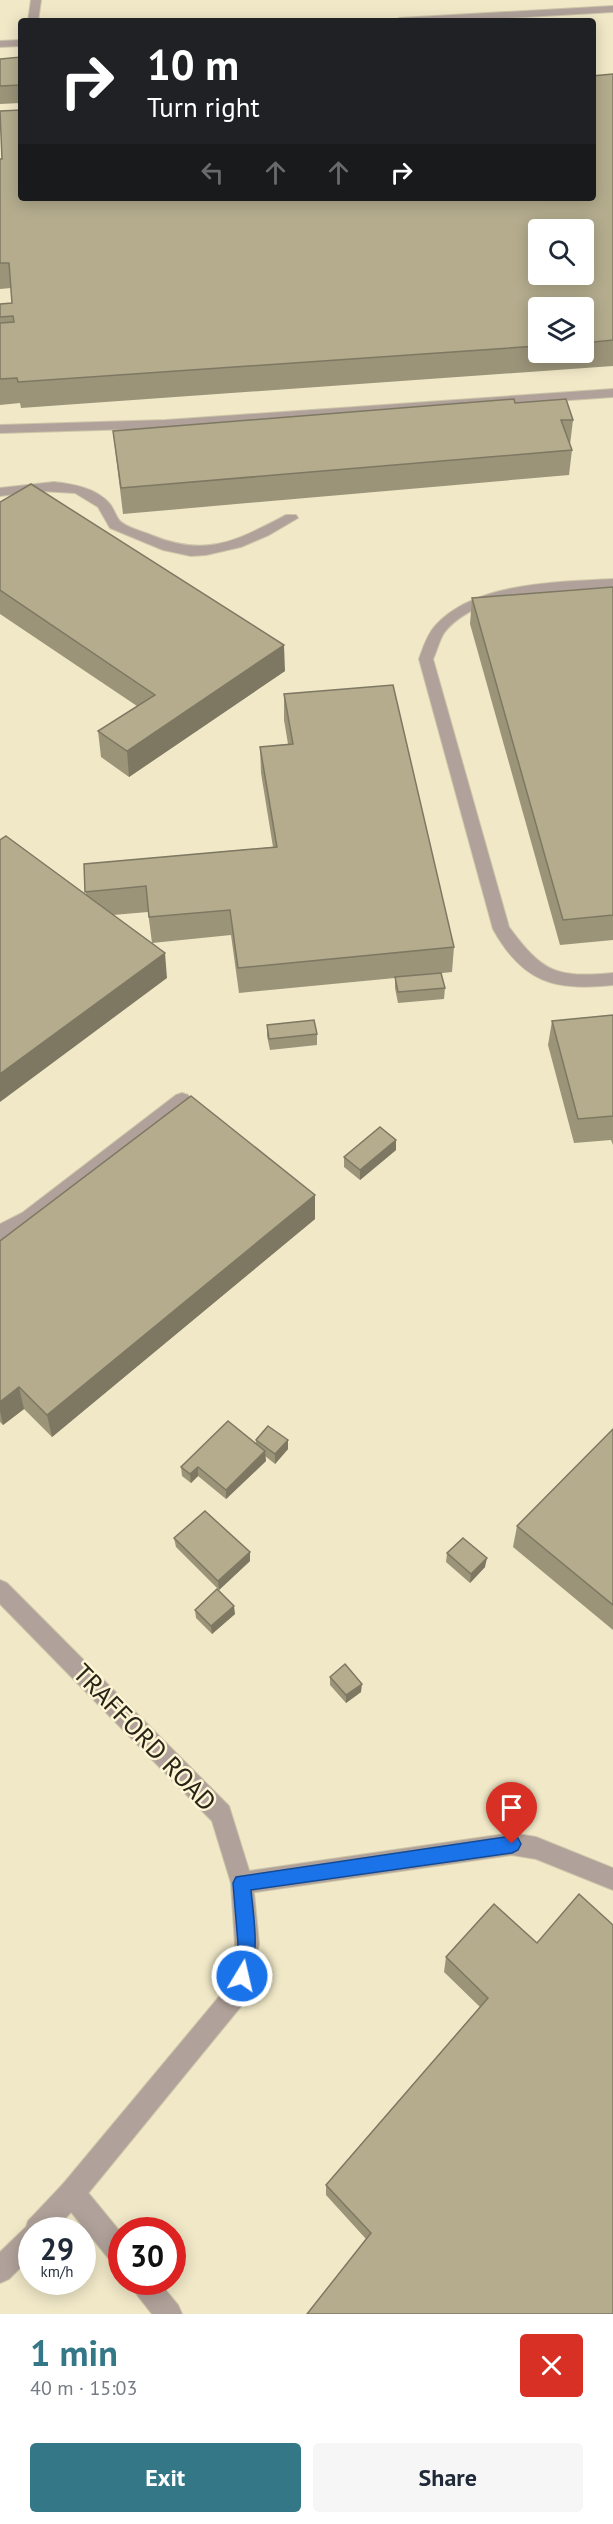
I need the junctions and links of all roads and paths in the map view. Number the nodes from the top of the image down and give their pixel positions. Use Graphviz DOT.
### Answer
graph roads {
  1 [pos="36,0"];
  2 [pos="613,9"];
  3 [pos="33,18"];
  4 [pos="452,18"];
  5 [pos="18,43"];
  6 [pos="0,44"];
  7 [pos="18,117"];
  8 [pos="0,118"];
  9 [pos="613,393"];
  10 [pos="0,429"];
  11 [pos="0,492"];
  12 [pos="291,518"];
  13 [pos="613,584"];
  14 [pos="613,979"];
  15 [pos="182,1100"];
  16 [pos="0,1233"];
  17 [pos="0,1590"];
  18 [pos="613,1879"];
  19 [pos="242,1883"];
  20 [pos="72,2193"];
  21 [pos="49,2217"];
  22 [pos="108,2238"];
  23 [pos="18,2251"];
  24 [pos="0,2270"];
  25 [pos="154,2295"];
  26 [pos="169,2314"];
  1 -- 3 [label="street"];
  2 -- 4 [label="street"];
  5 -- 6 [label="street"];
  7 -- 8 [label="street"];
  9 -- 10 [label="street"];
  11 -- 12 [label="street"];
  13 -- 14 [label="street"];
  15 -- 16 [label="street"];
  17 -- 19 [label="street, TRAFFORD ROAD"];
  18 -- 19 [label="street"];
  19 -- 20 [label="street, TRAFFORD ROAD"];
  20 -- 21 [label="street, TRAFFORD ROAD"];
  20 -- 22 [label="street"];
  23 -- 24 [label="street"];
  25 -- 26 [label="street"];
}
